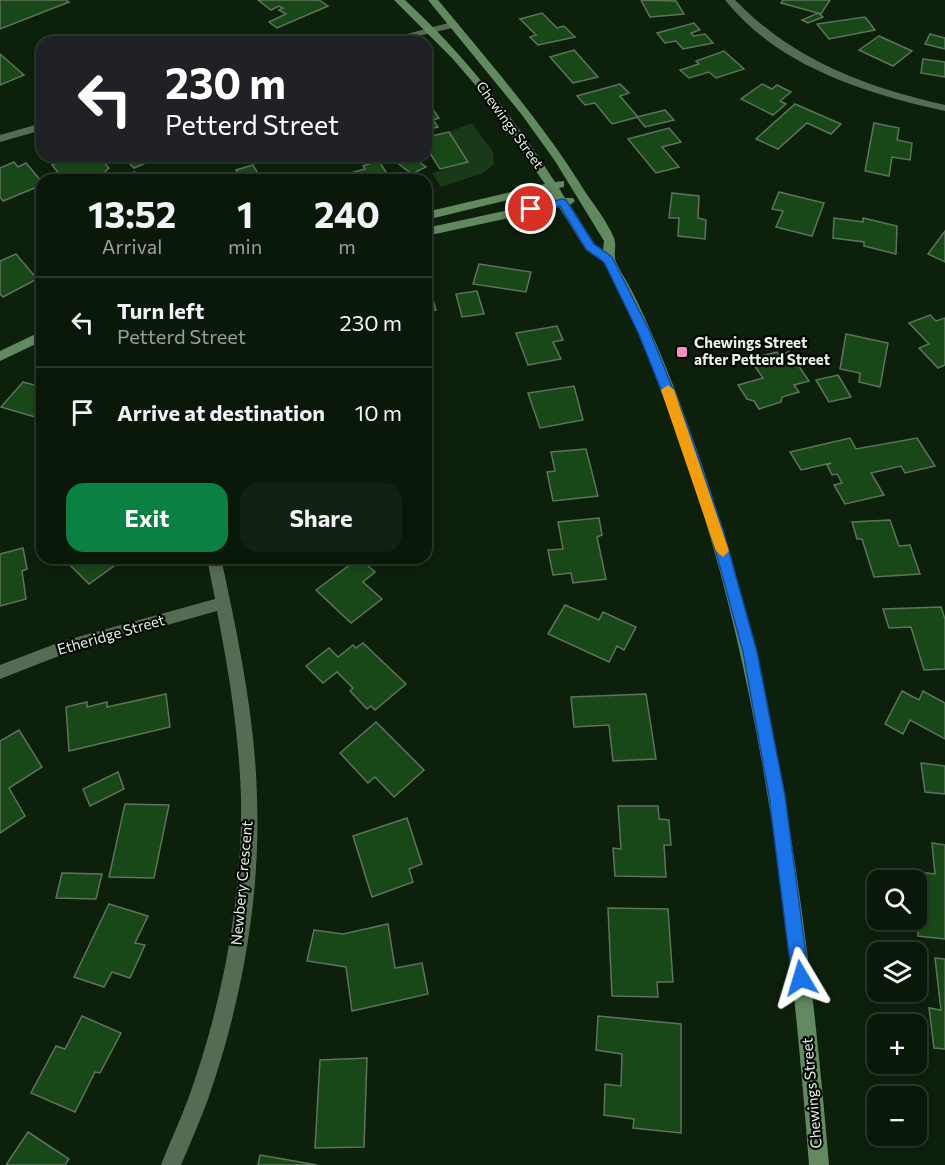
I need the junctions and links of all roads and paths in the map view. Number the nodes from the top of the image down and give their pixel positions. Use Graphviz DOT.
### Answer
graph roads {
  1 [pos="399,0"];
  2 [pos="433,0"];
  3 [pos="730,0"];
  4 [pos="452,25"];
  5 [pos="433,30"];
  6 [pos="408,36"];
  7 [pos="493,73"];
  8 [pos="476,78"];
  9 [pos="945,108"];
  10 [pos="526,113"];
  11 [pos="508,118"];
  12 [pos="36,128"];
  13 [pos="0,139"];
  14 [pos="552,148"];
  15 [pos="533,154"];
  16 [pos="574,181"];
  17 [pos="553,186"];
  18 [pos="584,198"];
  19 [pos="562,202"];
  20 [pos="432,215"];
  21 [pos="432,231"];
  22 [pos="608,260"];
  23 [pos="36,339"];
  24 [pos="0,356"];
  25 [pos="215,564"];
  26 [pos="223,603"];
  27 [pos="0,672"];
  28 [pos="171,1165"];
  29 [pos="819,1165"];
  1 -- 5 [label="street, Chewings Street"];
  2 -- 4 [label="street, Chewings Street"];
  3 -- 9 [label="street"];
  4 -- 5 [label="street"];
  4 -- 7 [label="street, Chewings Street"];
  5 -- 6 [label="street"];
  5 -- 8 [label="street, Chewings Street"];
  7 -- 8 [label="street"];
  7 -- 10 [label="street, Chewings Street"];
  8 -- 11 [label="street, Chewings Street"];
  10 -- 11 [label="street"];
  10 -- 14 [label="street, Chewings Street"];
  11 -- 15 [label="street, Chewings Street"];
  12 -- 13 [label="street"];
  14 -- 15 [label="street"];
  14 -- 16 [label="street, Chewings Street"];
  15 -- 17 [label="street, Chewings Street"];
  16 -- 17 [label="street"];
  16 -- 18 [label="street, Chewings Street"];
  17 -- 19 [label="street, Chewings Street"];
  17 -- 20 [label="street"];
  18 -- 19 [label="street"];
  18 -- 22 [label="street, Chewings Street"];
  19 -- 21 [label="street"];
  19 -- 22 [label="street, Chewings Street"];
  22 -- 29 [label="street, Chewings Street"];
  23 -- 24 [label="street"];
  25 -- 26 [label="street, Newbery Crescent"];
  26 -- 27 [label="street, Etheridge Street"];
  26 -- 28 [label="street, Newbery Crescent"];
}
